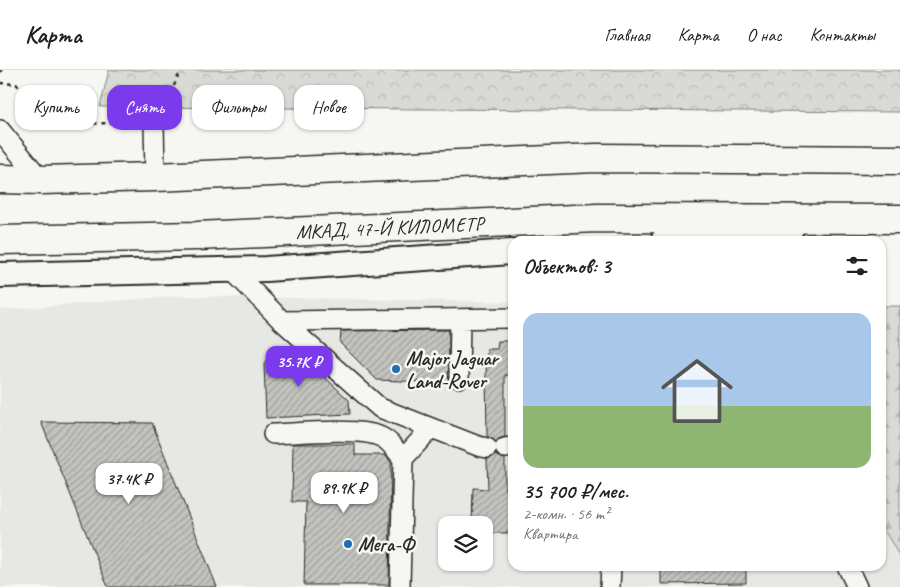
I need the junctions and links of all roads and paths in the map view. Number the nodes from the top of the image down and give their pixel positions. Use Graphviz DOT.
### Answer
graph roads {
  1 [pos="181,70"];
  2 [pos="0,83"];
  3 [pos="174,85"];
  4 [pos="107,122"];
  5 [pos="0,130"];
  6 [pos="154,130"];
  7 [pos="900,160"];
  8 [pos="155,177"];
  9 [pos="0,179"];
  10 [pos="41,180"];
  11 [pos="897,219"];
  12 [pos="725,236"];
  13 [pos="0,240"];
  14 [pos="508,252"];
  15 [pos="231,269"];
  16 [pos="0,275"];
  17 [pos="508,318"];
  18 [pos="460,319"];
  19 [pos="282,321"];
  20 [pos="459,378"];
  21 [pos="431,428"];
  22 [pos="273,434"];
  23 [pos="502,448"];
  24 [pos="403,458"];
  25 [pos="611,571"];
  26 [pos="849,571"];
  27 [pos="400,587"];
  28 [pos="610,587"];
  29 [pos="856,587"];
  1 -- 3 [label="path"];
  2 -- 4 [label="path"];
  5 -- 10 [label="lane"];
  6 -- 8 [label="lane"];
  7 -- 8 [label="highway"];
  8 -- 10 [label="highway"];
  9 -- 10 [label="highway"];
  11 -- 12 [label="main road"];
  11 -- 13 [label="highway, МКАД, 47-Й КИЛОМЕТР"];
  14 -- 15 [label="main road"];
  15 -- 16 [label="main road"];
  15 -- 19 [label="lane"];
  17 -- 18 [label="lane"];
  18 -- 19 [label="lane"];
  18 -- 20 [label="lane"];
  19 -- 21 [label="lane"];
  21 -- 23 [label="lane"];
  21 -- 24 [label="lane"];
  22 -- 24 [label="lane"];
  24 -- 27 [label="lane"];
  25 -- 28 [label="lane"];
  26 -- 29 [label="lane"];
}
